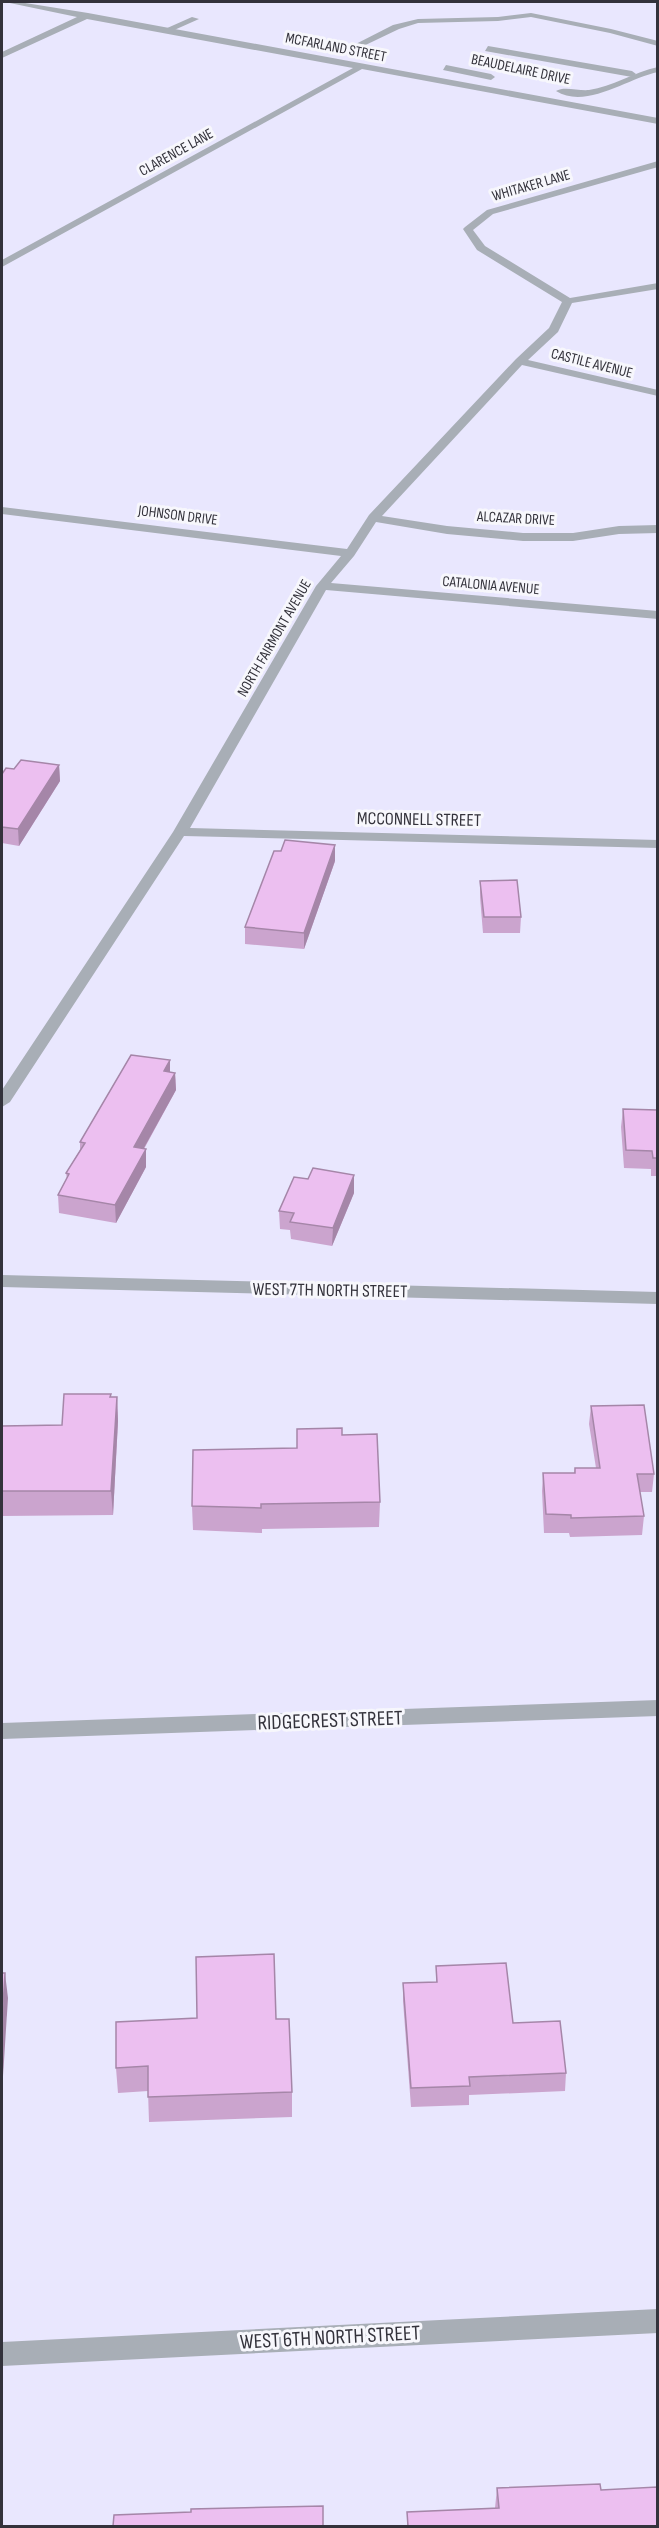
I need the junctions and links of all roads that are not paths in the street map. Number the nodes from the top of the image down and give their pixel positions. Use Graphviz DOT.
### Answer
graph roads {
  1 [pos="9,2"];
  2 [pos="88,15"];
  3 [pos="195,19"];
  4 [pos="169,30"];
  5 [pos="657,45"];
  6 [pos="350,48"];
  7 [pos="488,49"];
  8 [pos="2,55"];
  9 [pos="364,65"];
  10 [pos="446,68"];
  11 [pos="657,69"];
  12 [pos="632,74"];
  13 [pos="501,79"];
  14 [pos="555,90"];
  15 [pos="657,121"];
  16 [pos="657,164"];
  17 [pos="2,264"];
  18 [pos="657,286"];
  19 [pos="568,301"];
  20 [pos="520,361"];
  21 [pos="657,393"];
  22 [pos="2,510"];
  23 [pos="373,518"];
  24 [pos="657,529"];
  25 [pos="350,553"];
  26 [pos="322,586"];
  27 [pos="657,615"];
  28 [pos="180,832"];
  29 [pos="657,844"];
  30 [pos="2,1102"];
  31 [pos="2,1281"];
  32 [pos="657,1298"];
  33 [pos="657,1708"];
  34 [pos="2,1731"];
  35 [pos="657,2321"];
  36 [pos="2,2354"];
  1 -- 2 [label="street, MCFARLAND STREET"];
  2 -- 4 [label="street, MCFARLAND STREET"];
  2 -- 8 [label="street"];
  3 -- 4 [label="street"];
  4 -- 9 [label="street, MCFARLAND STREET"];
  5 -- 6 [label="street"];
  7 -- 12 [label="street"];
  9 -- 15 [label="street, MCFARLAND STREET"];
  9 -- 17 [label="street, CLARENCE LANE"];
  10 -- 13 [label="street, BEAUDELAIRE DRIVE"];
  11 -- 12 [label="street, BEAUDELAIRE DRIVE"];
  12 -- 14 [label="street, BEAUDELAIRE DRIVE"];
  16 -- 19 [label="street, WHITAKER LANE"];
  18 -- 19 [label="street"];
  19 -- 20 [label="street, NORTH FAIRMONT AVENUE"];
  20 -- 21 [label="street, CASTILE AVENUE"];
  20 -- 23 [label="street, NORTH FAIRMONT AVENUE"];
  22 -- 25 [label="street, JOHNSON DRIVE"];
  23 -- 24 [label="street, ALCAZAR DRIVE"];
  23 -- 25 [label="street, NORTH FAIRMONT AVENUE"];
  25 -- 26 [label="street, NORTH FAIRMONT AVENUE"];
  26 -- 27 [label="street, CATALONIA AVENUE"];
  26 -- 28 [label="street, NORTH FAIRMONT AVENUE"];
  28 -- 29 [label="street, MCCONNELL STREET"];
  28 -- 30 [label="street, NORTH FAIRMONT AVENUE"];
  31 -- 32 [label="street, WEST 7TH NORTH STREET"];
  33 -- 34 [label="street, RIDGECREST STREET"];
  35 -- 36 [label="street, WEST 6TH NORTH STREET"];
}
